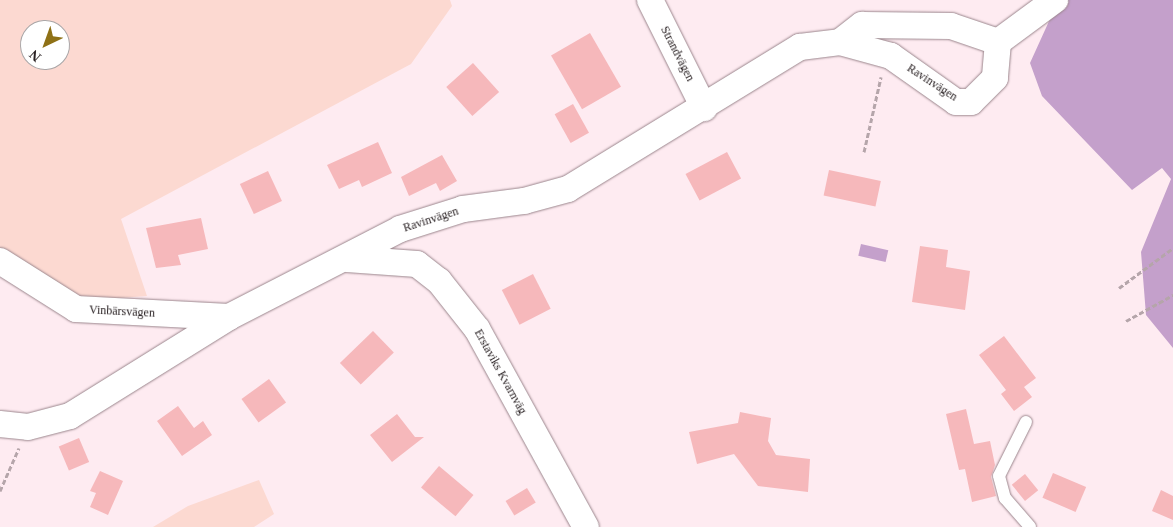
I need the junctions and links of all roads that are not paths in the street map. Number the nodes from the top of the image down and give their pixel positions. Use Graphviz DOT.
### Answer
graph roads {
  1 [pos="650,0"];
  2 [pos="1055,0"];
  3 [pos="840,42"];
  4 [pos="998,42"];
  5 [pos="704,108"];
  6 [pos="347,259"];
  7 [pos="0,262"];
  8 [pos="229,317"];
  9 [pos="1026,422"];
  10 [pos="0,424"];
  11 [pos="586,527"];
  12 [pos="1030,527"];
  1 -- 5 [label="street, Strandvägen"];
  2 -- 4 [label="street"];
  3 -- 4 [label="street"];
  3 -- 4 [label="street, Ravinvägen"];
  3 -- 5 [label="street, Ravinvägen"];
  5 -- 6 [label="street, Ravinvägen"];
  6 -- 8 [label="street, Ravinvägen"];
  6 -- 11 [label="street, Erstaviks Kvarnväg"];
  7 -- 8 [label="street, Vinbärsvägen"];
  8 -- 10 [label="street, Ravinvägen"];
  9 -- 12 [label="lane"];
}
